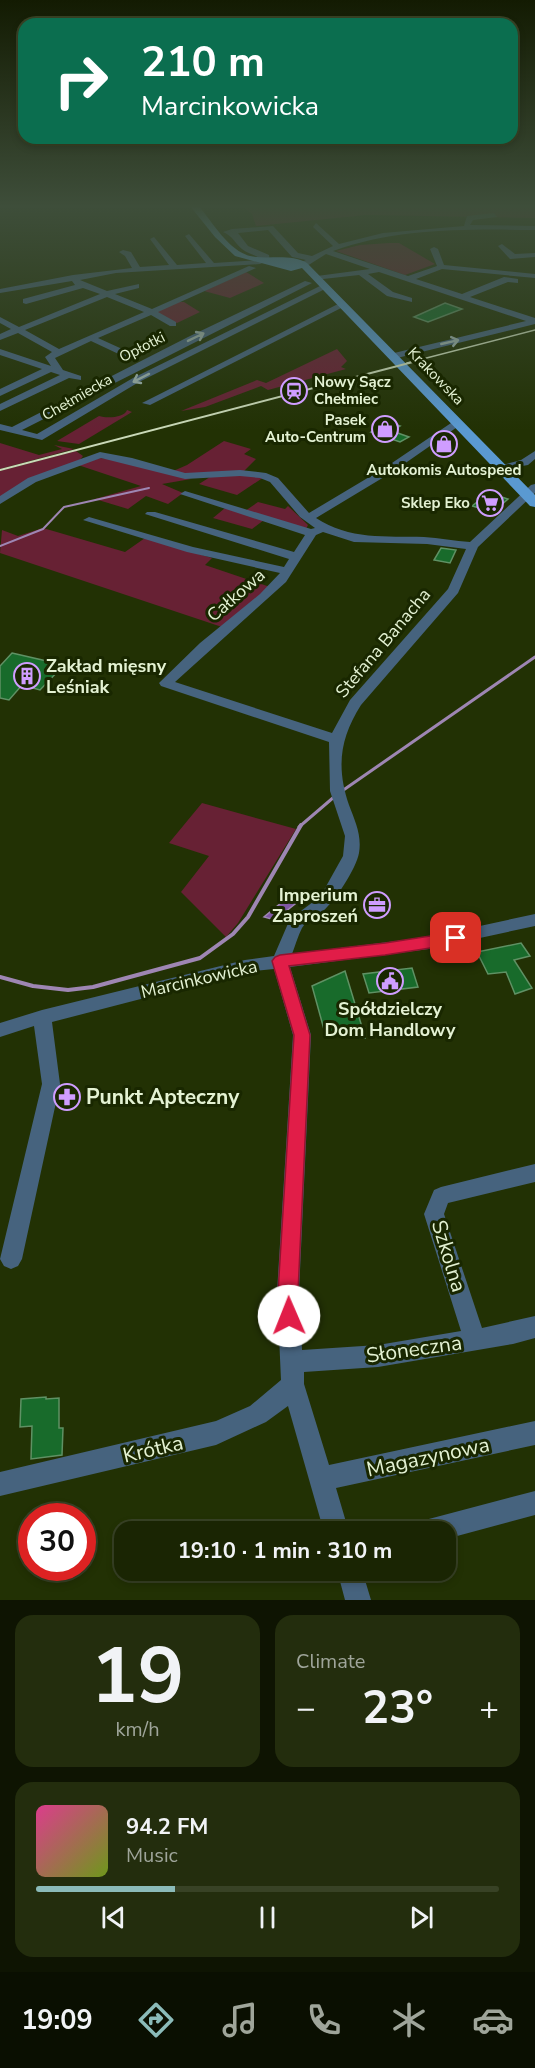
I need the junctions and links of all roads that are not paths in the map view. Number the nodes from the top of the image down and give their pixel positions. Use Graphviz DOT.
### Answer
graph roads {
  1 [pos="54,281"];
  2 [pos="75,281"];
  3 [pos="219,281"];
  4 [pos="314,281"];
  5 [pos="315,281"];
  6 [pos="320,281"];
  7 [pos="372,281"];
  8 [pos="418,281"];
  9 [pos="502,281"];
  10 [pos="521,281"];
  11 [pos="83,285"];
  12 [pos="136,286"];
  13 [pos="535,286"];
  14 [pos="0,291"];
  15 [pos="107,295"];
  16 [pos="464,296"];
  17 [pos="409,300"];
  18 [pos="26,301"];
  19 [pos="343,305"];
  20 [pos="150,311"];
  21 [pos="0,320"];
  22 [pos="535,321"];
  23 [pos="173,324"];
  24 [pos="21,330"];
  25 [pos="0,337"];
  26 [pos="90,338"];
  27 [pos="0,352"];
  28 [pos="54,354"];
  29 [pos="128,355"];
  30 [pos="393,356"];
  31 [pos="34,363"];
  32 [pos="64,373"];
  33 [pos="0,386"];
  34 [pos="11,388"];
  35 [pos="0,393"];
  36 [pos="147,403"];
  37 [pos="0,408"];
  38 [pos="458,423"];
  39 [pos="0,427"];
  40 [pos="13,431"];
  41 [pos="535,454"];
  42 [pos="500,467"];
  43 [pos="185,494"];
  44 [pos="532,495"];
  45 [pos="0,501"];
  46 [pos="151,514"];
  47 [pos="309,519"];
  48 [pos="88,520"];
  49 [pos="317,531"];
  50 [pos="473,546"];
  51 [pos="297,557"];
  52 [pos="288,571"];
  53 [pos="337,741"];
  54 [pos="535,920"];
  55 [pos="280,961"];
  56 [pos="42,1017"];
  57 [pos="0,1030"];
  58 [pos="535,1173"];
  59 [pos="11,1259"];
  60 [pos="535,1327"];
  61 [pos="476,1340"];
  62 [pos="292,1373"];
  63 [pos="535,1433"];
  64 [pos="321,1479"];
  65 [pos="0,1484"];
  66 [pos="535,1503"];
  67 [pos="334,1521"];
  68 [pos="456,1524"];
  69 [pos="352,1581"];
  70 [pos="358,1600"];
  1 -- 14 [label="street"];
  2 -- 11 [label="street"];
  3 -- 20 [label="street"];
  40 -- 4 [label="street, Opłotki, one-way"];
  5 -- 40 [label="street, Chełmiecka, one-way"];
  6 -- 19 [label="main road, Krakowska"];
  7 -- 17 [label="street"];
  8 -- 16 [label="street"];
  9 -- 16 [label="street"];
  10 -- 13 [label="street"];
  11 -- 15 [label="street"];
  11 -- 18 [label="street"];
  12 -- 15 [label="street"];
  15 -- 20 [label="street"];
  15 -- 24 [label="street"];
  16 -- 22 [label="street"];
  19 -- 30 [label="main road, Krakowska"];
  19 -- 36 [label="street"];
  20 -- 23 [label="street"];
  20 -- 26 [label="street"];
  21 -- 24 [label="street"];
  30 -- 22 [label="street, one-way"];
  24 -- 25 [label="street"];
  24 -- 28 [label="street"];
  26 -- 28 [label="street"];
  26 -- 29 [label="street"];
  27 -- 31 [label="street"];
  28 -- 31 [label="street"];
  28 -- 32 [label="street"];
  30 -- 38 [label="main road, Krakowska"];
  31 -- 32 [label="street"];
  32 -- 34 [label="street"];
  32 -- 37 [label="street"];
  33 -- 34 [label="street"];
  34 -- 35 [label="street"];
  38 -- 42 [label="main road, Krakowska"];
  38 -- 47 [label="street"];
  39 -- 40 [label="street"];
  41 -- 42 [label="street"];
  42 -- 44 [label="main road, Krakowska"];
  43 -- 49 [label="street"];
  44 -- 50 [label="street, Stefana Banacha"];
  45 -- 47 [label="street"];
  46 -- 51 [label="street"];
  47 -- 49 [label="street"];
  48 -- 52 [label="street"];
  49 -- 50 [label="street"];
  49 -- 51 [label="street, Całkowa"];
  50 -- 53 [label="street, Stefana Banacha"];
  51 -- 52 [label="street, Całkowa"];
  52 -- 53 [label="street, Całkowa"];
  53 -- 55 [label="street, Stefana Banacha"];
  54 -- 55 [label="street, Marcinkowicka"];
  55 -- 56 [label="street, Marcinkowicka"];
  55 -- 62 [label="street"];
  56 -- 57 [label="street, Marcinkowicka"];
  56 -- 59 [label="street"];
  58 -- 61 [label="street, Szkolna"];
  60 -- 61 [label="street, Słoneczna"];
  61 -- 62 [label="street, Słoneczna"];
  62 -- 64 [label="street"];
  62 -- 65 [label="street, Krótka"];
  63 -- 64 [label="street, Magazynowa"];
  64 -- 67 [label="street"];
  66 -- 68 [label="street"];
  69 -- 70 [label="street"];
}
